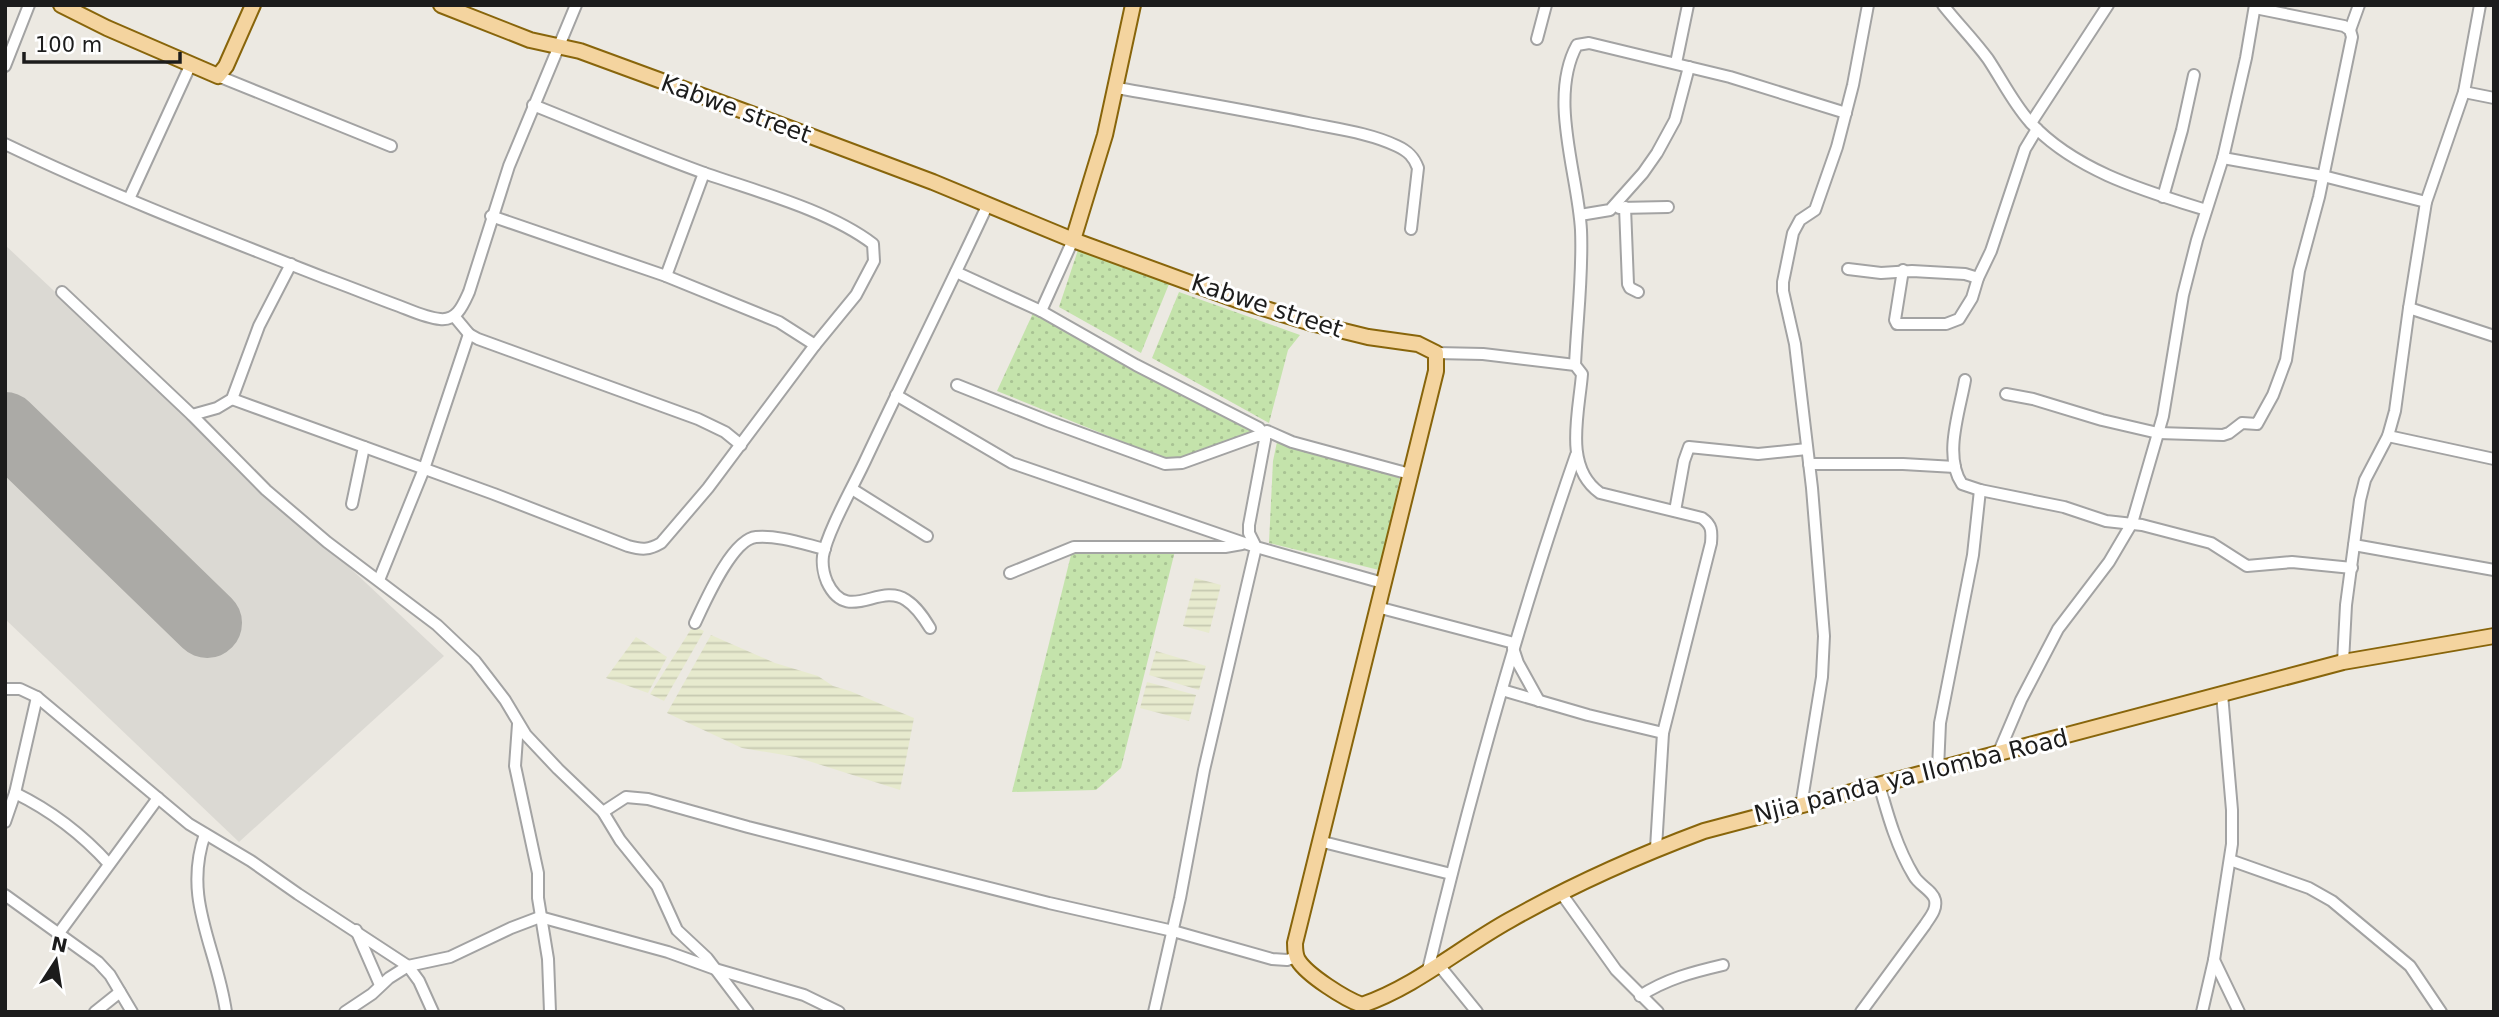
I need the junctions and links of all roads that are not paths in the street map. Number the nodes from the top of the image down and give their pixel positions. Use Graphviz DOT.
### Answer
graph roads {
  1 [pos="29,5"];
  2 [pos="61,5"];
  3 [pos="253,5"];
  4 [pos="441,5"];
  5 [pos="576,5"];
  6 [pos="1133,5"];
  7 [pos="1546,5"];
  8 [pos="1688,5"];
  9 [pos="1868,5"];
  10 [pos="2109,5"];
  11 [pos="2359,5"];
  12 [pos="2480,5"];
  13 [pos="2255,6"];
  14 [pos="1949,7"];
  15 [pos="2350,30"];
  16 [pos="1537,39"];
  17 [pos="557,48"];
  18 [pos="1676,63"];
  19 [pos="5,66"];
  20 [pos="190,66"];
  21 [pos="1689,67"];
  22 [pos="2194,75"];
  23 [pos="218,76"];
  24 [pos="1117,88"];
  25 [pos="2464,92"];
  26 [pos="2494,97"];
  27 [pos="533,105"];
  28 [pos="1846,113"];
  29 [pos="2034,126"];
  30 [pos="5,144"];
  31 [pos="391,146"];
  32 [pos="2223,158"];
  33 [pos="704,173"];
  34 [pos="2323,176"];
  35 [pos="2163,197"];
  36 [pos="129,199"];
  37 [pos="2426,202"];
  38 [pos="988,204"];
  39 [pos="1625,207"];
  40 [pos="1668,207"];
  41 [pos="1610,210"];
  42 [pos="2206,210"];
  43 [pos="1580,215"];
  44 [pos="491,216"];
  45 [pos="1411,229"];
  46 [pos="1073,240"];
  47 [pos="291,264"];
  48 [pos="1847,269"];
  49 [pos="1903,270"];
  50 [pos="956,272"];
  51 [pos="666,276"];
  52 [pos="1978,278"];
  53 [pos="62,292"];
  54 [pos="1638,292"];
  55 [pos="2409,308"];
  56 [pos="1041,311"];
  57 [pos="454,316"];
  58 [pos="469,334"];
  59 [pos="2494,336"];
  60 [pos="815,345"];
  61 [pos="1436,353"];
  62 [pos="1575,365"];
  63 [pos="1965,380"];
  64 [pos="957,385"];
  65 [pos="2006,394"];
  66 [pos="896,395"];
  67 [pos="232,399"];
  68 [pos="192,415"];
  69 [pos="1266,433"];
  70 [pos="2158,433"];
  71 [pos="2388,436"];
  72 [pos="741,445"];
  73 [pos="364,447"];
  74 [pos="1807,449"];
  75 [pos="1576,455"];
  76 [pos="2494,459"];
  77 [pos="1809,464"];
  78 [pos="1955,467"];
  79 [pos="424,469"];
  80 [pos="1410,474"];
  81 [pos="852,489"];
  82 [pos="1980,490"];
  83 [pos="352,504"];
  84 [pos="1675,511"];
  85 [pos="2132,523"];
  86 [pos="927,536"];
  87 [pos="1242,544"];
  88 [pos="2354,545"];
  89 [pos="1256,547"];
  90 [pos="825,549"];
  91 [pos="2352,568"];
  92 [pos="2494,570"];
  93 [pos="1010,573"];
  94 [pos="379,580"];
  95 [pos="1383,583"];
  96 [pos="1377,607"];
  97 [pos="695,623"];
  98 [pos="930,628"];
  99 [pos="2494,636"];
  100 [pos="1513,645"];
  101 [pos="2343,662"];
  102 [pos="5,689"];
  103 [pos="1502,690"];
  104 [pos="2222,694"];
  105 [pos="37,698"];
  106 [pos="1539,701"];
  107 [pos="518,724"];
  108 [pos="1663,733"];
  109 [pos="1998,754"];
  110 [pos="1938,769"];
  111 [pos="1879,784"];
  112 [pos="15,793"];
  113 [pos="158,798"];
  114 [pos="1801,806"];
  115 [pos="603,812"];
  116 [pos="5,822"];
  117 [pos="205,834"];
  118 [pos="1319,841"];
  119 [pos="1656,849"];
  120 [pos="2230,860"];
  121 [pos="109,864"];
  122 [pos="1451,874"];
  123 [pos="1561,892"];
  124 [pos="5,895"];
  125 [pos="540,917"];
  126 [pos="356,930"];
  127 [pos="1172,931"];
  128 [pos="59,933"];
  129 [pos="1296,957"];
  130 [pos="2214,960"];
  131 [pos="1723,965"];
  132 [pos="408,966"];
  133 [pos="1433,967"];
  134 [pos="715,969"];
  135 [pos="380,985"];
  136 [pos="120,992"];
  137 [pos="1640,996"];
  138 [pos="1356,1008"];
  139 [pos="2238,1010"];
  140 [pos="95,1012"];
  141 [pos="132,1012"];
  142 [pos="226,1012"];
  143 [pos="345,1012"];
  144 [pos="433,1012"];
  145 [pos="550,1012"];
  146 [pos="748,1012"];
  147 [pos="839,1012"];
  148 [pos="1154,1012"];
  149 [pos="1477,1012"];
  150 [pos="1658,1012"];
  151 [pos="1861,1012"];
  152 [pos="2202,1012"];
  153 [pos="2441,1012"];
  1 -- 19 [label="street"];
  2 -- 20 [label="main road"];
  3 -- 23 [label="main road"];
  4 -- 17 [label="main road, Kabwe street"];
  5 -- 17 [label="street"];
  6 -- 24 [label="main road"];
  7 -- 16 [label="street"];
  8 -- 18 [label="street"];
  9 -- 28 [label="street"];
  10 -- 29 [label="street"];
  11 -- 15 [label="street"];
  12 -- 25 [label="street"];
  13 -- 15 [label="street"];
  13 -- 32 [label="street"];
  14 -- 29 [label="street"];
  15 -- 34 [label="street"];
  17 -- 27 [label="street"];
  17 -- 38 [label="main road, Kabwe street"];
  18 -- 21 [label="street"];
  18 -- 43 [label="street"];
  20 -- 23 [label="main road"];
  20 -- 36 [label="street"];
  21 -- 28 [label="street"];
  21 -- 41 [label="street"];
  22 -- 35 [label="street"];
  23 -- 31 [label="street"];
  24 -- 45 [label="street"];
  24 -- 46 [label="main road"];
  25 -- 26 [label="street"];
  25 -- 37 [label="street"];
  27 -- 33 [label="street"];
  27 -- 44 [label="street"];
  28 -- 74 [label="street"];
  29 -- 35 [label="street"];
  29 -- 52 [label="street"];
  30 -- 36 [label="street"];
  32 -- 34 [label="street"];
  32 -- 42 [label="street"];
  33 -- 51 [label="street"];
  33 -- 60 [label="street"];
  34 -- 37 [label="street"];
  34 -- 70 [label="street"];
  35 -- 42 [label="street"];
  36 -- 47 [label="street"];
  37 -- 55 [label="street"];
  38 -- 46 [label="main road, Kabwe street"];
  38 -- 50 [label="street"];
  39 -- 40 [label="street"];
  39 -- 41 [label="street"];
  39 -- 54 [label="street"];
  41 -- 43 [label="street"];
  42 -- 70 [label="street"];
  43 -- 62 [label="street"];
  44 -- 51 [label="street"];
  44 -- 57 [label="street"];
  46 -- 56 [label="street"];
  46 -- 61 [label="main road, Kabwe street"];
  47 -- 57 [label="street"];
  47 -- 67 [label="street"];
  48 -- 49 [label="street"];
  49 -- 52 [label="street"];
  49 -- 52 [label="street"];
  50 -- 56 [label="street"];
  50 -- 66 [label="street"];
  51 -- 60 [label="street"];
  53 -- 68 [label="street"];
  55 -- 59 [label="street"];
  55 -- 71 [label="street"];
  56 -- 69 [label="street"];
  57 -- 58 [label="street"];
  58 -- 72 [label="street"];
  58 -- 79 [label="street"];
  60 -- 72 [label="street"];
  61 -- 62 [label="street"];
  61 -- 80 [label="main road"];
  62 -- 75 [label="street"];
  63 -- 78 [label="street"];
  64 -- 69 [label="street"];
  65 -- 70 [label="street"];
  66 -- 81 [label="street"];
  66 -- 87 [label="street"];
  67 -- 68 [label="street"];
  67 -- 73 [label="street"];
  68 -- 94 [label="street"];
  69 -- 80 [label="street"];
  69 -- 89 [label="street"];
  70 -- 85 [label="street"];
  71 -- 76 [label="street"];
  71 -- 88 [label="street"];
  72 -- 79 [label="street"];
  73 -- 79 [label="street"];
  73 -- 83 [label="street"];
  74 -- 77 [label="street"];
  74 -- 84 [label="street"];
  75 -- 84 [label="street"];
  75 -- 100 [label="street"];
  77 -- 78 [label="street"];
  77 -- 114 [label="street"];
  78 -- 82 [label="street"];
  79 -- 94 [label="street"];
  80 -- 95 [label="main road"];
  81 -- 86 [label="street"];
  81 -- 90 [label="street"];
  82 -- 85 [label="street"];
  82 -- 110 [label="street"];
  84 -- 108 [label="street"];
  85 -- 91 [label="street"];
  85 -- 109 [label="street"];
  87 -- 89 [label="street"];
  87 -- 93 [label="street"];
  88 -- 91 [label="street"];
  88 -- 92 [label="street"];
  89 -- 95 [label="street"];
  89 -- 127 [label="street"];
  90 -- 97 [label="street"];
  90 -- 98 [label="street"];
  91 -- 101 [label="street"];
  94 -- 107 [label="street"];
  95 -- 96 [label="main road"];
  96 -- 100 [label="street"];
  96 -- 118 [label="main road"];
  99 -- 101 [label="main road, Njia panda ya Ilomba Road"];
  100 -- 103 [label="street"];
  100 -- 106 [label="street"];
  101 -- 104 [label="main road, Njia panda ya Ilomba Road"];
  102 -- 105 [label="street"];
  103 -- 106 [label="street"];
  103 -- 122 [label="street"];
  104 -- 109 [label="main road, Njia panda ya Ilomba Road"];
  104 -- 120 [label="street"];
  105 -- 112 [label="street"];
  105 -- 113 [label="street"];
  106 -- 108 [label="street"];
  107 -- 115 [label="street"];
  107 -- 125 [label="street"];
  108 -- 119 [label="street"];
  109 -- 110 [label="main road, Njia panda ya Ilomba Road"];
  110 -- 111 [label="main road, Njia panda ya Ilomba Road"];
  111 -- 114 [label="main road, Njia panda ya Ilomba Road"];
  111 -- 151 [label="street"];
  112 -- 116 [label="street"];
  112 -- 121 [label="street"];
  113 -- 117 [label="street"];
  113 -- 121 [label="street"];
  114 -- 119 [label="main road, Njia panda ya Ilomba Road"];
  115 -- 127 [label="street"];
  115 -- 134 [label="street"];
  117 -- 126 [label="street"];
  117 -- 142 [label="street"];
  118 -- 122 [label="street"];
  118 -- 129 [label="main road"];
  119 -- 123 [label="main road, Njia panda ya Ilomba Road"];
  120 -- 130 [label="street"];
  120 -- 153 [label="street"];
  121 -- 128 [label="street"];
  122 -- 133 [label="street"];
  123 -- 133 [label="main road, Njia panda ya Ilomba Road"];
  123 -- 137 [label="street"];
  124 -- 128 [label="street"];
  125 -- 132 [label="street"];
  125 -- 134 [label="street"];
  125 -- 145 [label="street"];
  126 -- 132 [label="street"];
  126 -- 135 [label="street"];
  127 -- 129 [label="street"];
  127 -- 148 [label="street"];
  128 -- 136 [label="street"];
  129 -- 138 [label="main road"];
  130 -- 139 [label="street"];
  130 -- 152 [label="street"];
  131 -- 137 [label="street"];
  132 -- 135 [label="street"];
  132 -- 144 [label="street"];
  133 -- 138 [label="main road, Njia panda ya Ilomba Road"];
  133 -- 149 [label="street"];
  134 -- 146 [label="street"];
  134 -- 147 [label="street"];
  135 -- 143 [label="street"];
  136 -- 140 [label="street"];
  136 -- 141 [label="street"];
  137 -- 150 [label="street"];
}
